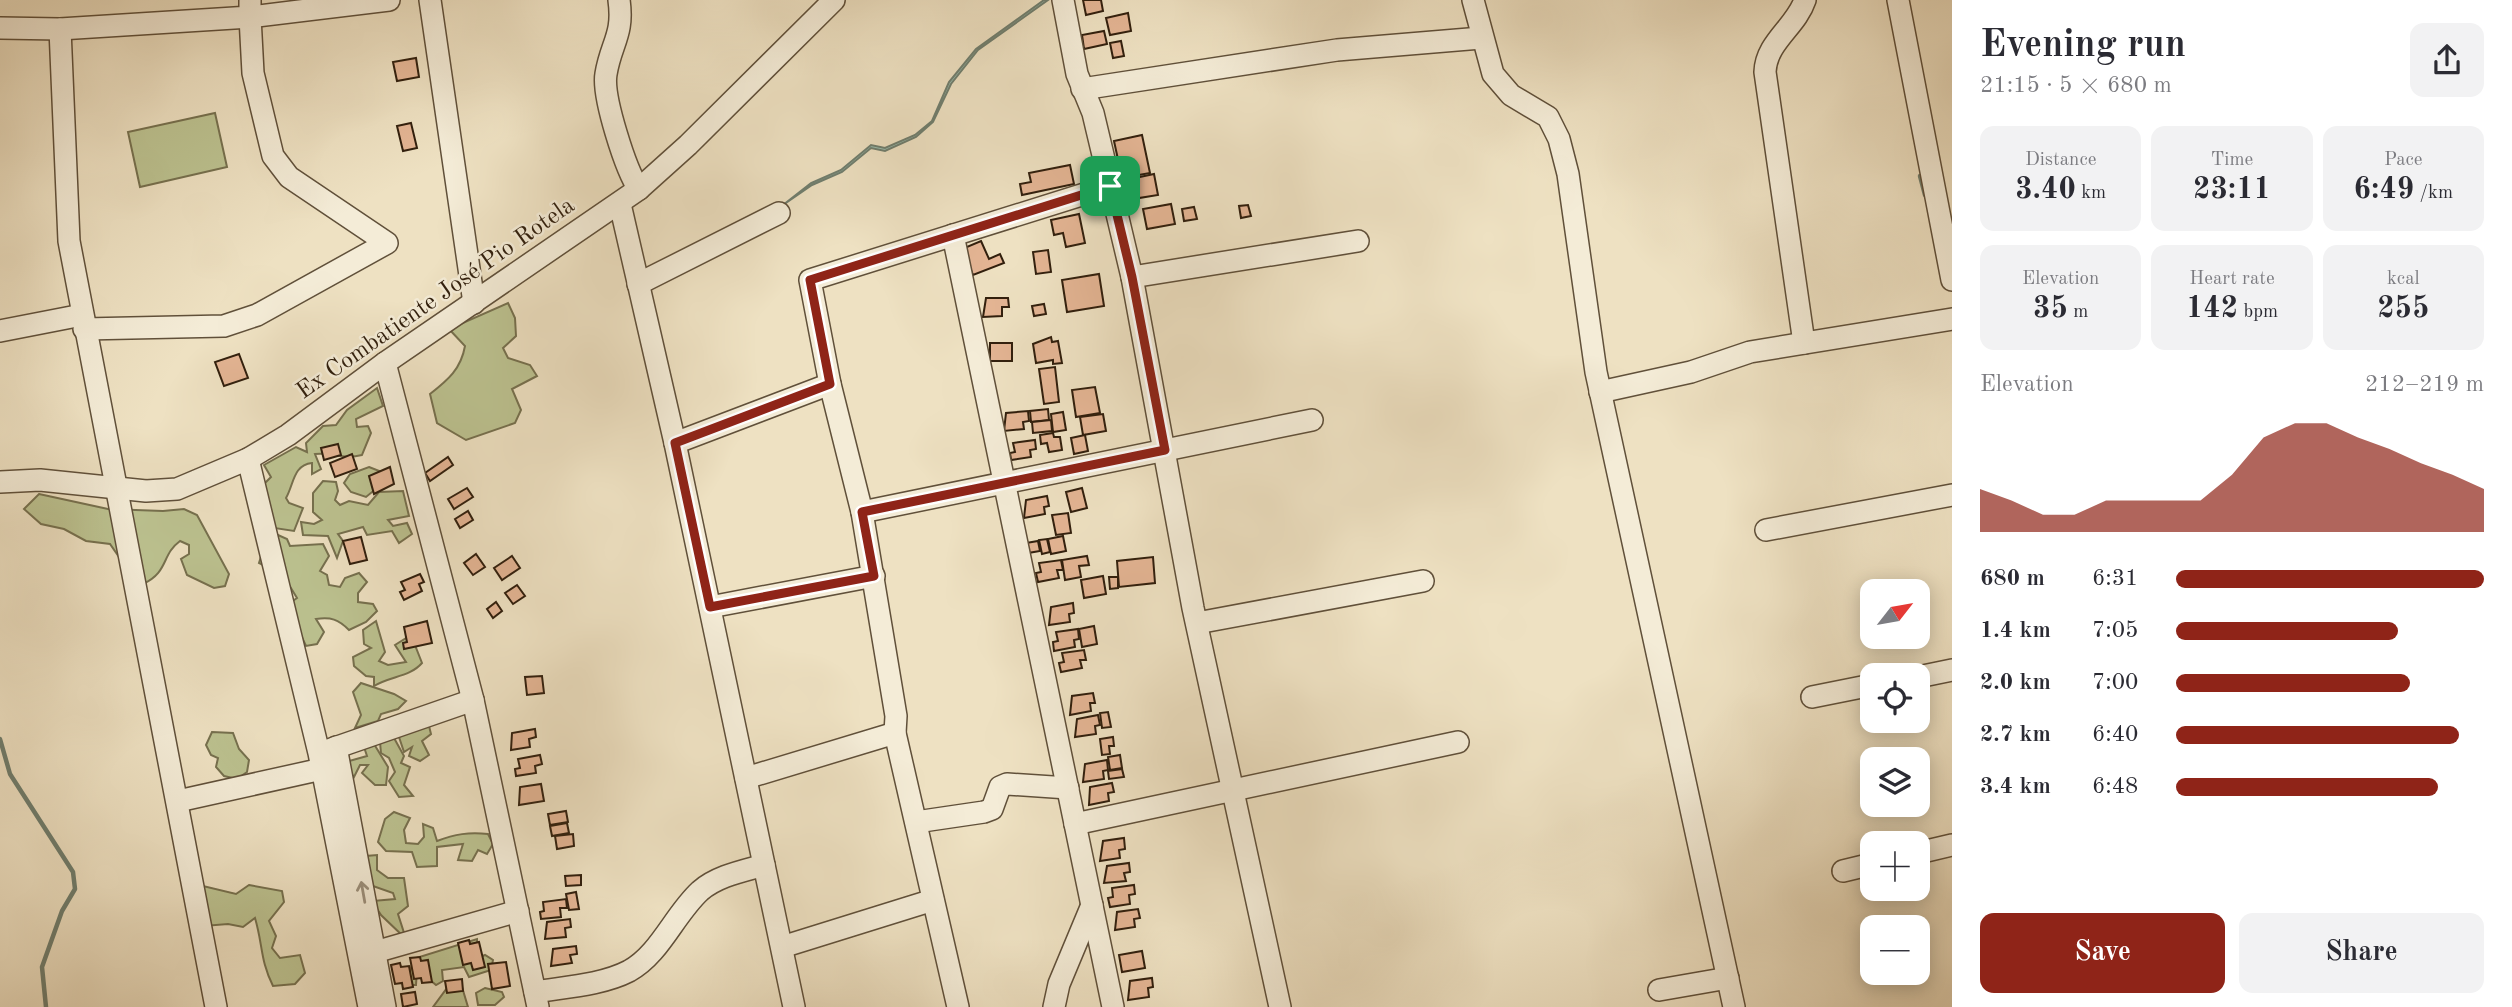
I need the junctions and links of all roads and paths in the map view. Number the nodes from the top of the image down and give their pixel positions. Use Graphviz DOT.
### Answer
graph roads {
  1 [pos="389,0"];
  2 [pos="430,0"];
  3 [pos="619,0"];
  4 [pos="834,0"];
  5 [pos="1063,0"];
  6 [pos="1473,0"];
  7 [pos="1805,0"];
  8 [pos="1898,0"];
  9 [pos="250,8"];
  10 [pos="0,29"];
  11 [pos="60,29"];
  12 [pos="1481,38"];
  13 [pos="1082,89"];
  14 [pos="1110,186"];
  15 [pos="639,189"];
  16 [pos="620,204"];
  17 [pos="779,213"];
  18 [pos="953,235"];
  19 [pos="1358,241"];
  20 [pos="1132,277"];
  21 [pos="1952,280"];
  22 [pos="638,284"];
  23 [pos="474,303"];
  24 [pos="1952,319"];
  25 [pos="83,322"];
  26 [pos="0,331"];
  27 [pos="1804,343"];
  28 [pos="385,363"];
  29 [pos="830,384"];
  30 [pos="1600,392"];
  31 [pos="1312,420"];
  32 [pos="675,443"];
  33 [pos="1165,450"];
  34 [pos="247,459"];
  35 [pos="0,482"];
  36 [pos="1005,483"];
  37 [pos="117,488"];
  38 [pos="1952,495"];
  39 [pos="862,512"];
  40 [pos="1766,530"];
  41 [pos="874,576"];
  42 [pos="1423,581"];
  43 [pos="710,607"];
  44 [pos="1197,624"];
  45 [pos="1952,670"];
  46 [pos="1930,675"];
  47 [pos="1860,687"];
  48 [pos="1812,697"];
  49 [pos="473,700"];
  50 [pos="895,733"];
  51 [pos="1458,742"];
  52 [pos="326,756"];
  53 [pos="746,778"];
  54 [pos="1068,788"];
  55 [pos="1233,789"];
  56 [pos="178,801"];
  57 [pos="915,822"];
  58 [pos="1075,824"];
  59 [pos="1952,845"];
  60 [pos="1930,850"];
  61 [pos="765,865"];
  62 [pos="1860,867"];
  63 [pos="1843,871"];
  64 [pos="933,900"];
  65 [pos="1092,905"];
  66 [pos="518,911"];
  67 [pos="782,947"];
  68 [pos="367,954"];
  69 [pos="1728,978"];
  70 [pos="1659,990"];
  71 [pos="536,1000"];
  72 [pos="216,1007"];
  73 [pos="369,1007"];
  74 [pos="385,1007"];
  75 [pos="794,1007"];
  76 [pos="958,1007"];
  77 [pos="1054,1007"];
  78 [pos="1113,1007"];
  79 [pos="1280,1007"];
  80 [pos="1734,1007"];
  1 -- 9 [label="street"];
  2 -- 23 [label="street"];
  3 -- 15 [label="street"];
  4 -- 15 [label="street, Ex Combatiente José Pio Rotela"];
  5 -- 13 [label="street"];
  6 -- 12 [label="street"];
  7 -- 27 [label="street"];
  8 -- 21 [label="street"];
  9 -- 11 [label="street"];
  9 -- 25 [label="street"];
  10 -- 11 [label="street"];
  11 -- 25 [label="street"];
  12 -- 13 [label="street"];
  12 -- 30 [label="street"];
  13 -- 14 [label="street"];
  14 -- 18 [label="street"];
  14 -- 20 [label="street"];
  15 -- 16 [label="street, Ex Combatiente José Pio Rotela"];
  16 -- 22 [label="street"];
  16 -- 23 [label="street, Ex Combatiente José Pio Rotela"];
  17 -- 22 [label="street"];
  18 -- 29 [label="street"];
  18 -- 36 [label="street"];
  19 -- 20 [label="street"];
  20 -- 33 [label="street"];
  22 -- 32 [label="street"];
  23 -- 28 [label="street, Ex Combatiente José Pio Rotela"];
  24 -- 27 [label="street"];
  25 -- 26 [label="street"];
  25 -- 37 [label="street"];
  27 -- 30 [label="street"];
  28 -- 34 [label="street, Ex Combatiente José Pio Rotela"];
  28 -- 49 [label="street"];
  29 -- 32 [label="street"];
  29 -- 39 [label="street"];
  30 -- 69 [label="street"];
  31 -- 33 [label="street"];
  32 -- 43 [label="street"];
  33 -- 36 [label="street"];
  33 -- 44 [label="street"];
  34 -- 37 [label="street, Ex Combatiente José Pio Rotela"];
  34 -- 52 [label="street"];
  35 -- 37 [label="street, Ex Combatiente José Pio Rotela"];
  36 -- 39 [label="street"];
  36 -- 54 [label="street"];
  37 -- 56 [label="street"];
  38 -- 40 [label="street"];
  39 -- 41 [label="street"];
  41 -- 43 [label="street"];
  41 -- 50 [label="street"];
  42 -- 44 [label="street"];
  43 -- 53 [label="street"];
  44 -- 55 [label="street"];
  45 -- 46 [label="street"];
  47 -- 48 [label="street"];
  49 -- 52 [label="street"];
  49 -- 66 [label="street"];
  50 -- 53 [label="street"];
  50 -- 57 [label="street"];
  51 -- 55 [label="street"];
  52 -- 56 [label="street"];
  52 -- 68 [label="street"];
  53 -- 61 [label="street"];
  54 -- 57 [label="street"];
  54 -- 58 [label="street"];
  55 -- 58 [label="street"];
  55 -- 79 [label="street"];
  56 -- 72 [label="street"];
  57 -- 64 [label="street"];
  58 -- 65 [label="street"];
  59 -- 60 [label="street"];
  61 -- 67 [label="street"];
  61 -- 71 [label="street"];
  62 -- 63 [label="street"];
  64 -- 67 [label="street"];
  64 -- 76 [label="street"];
  65 -- 77 [label="street"];
  65 -- 78 [label="street"];
  66 -- 68 [label="street"];
  66 -- 71 [label="street"];
  67 -- 75 [label="street"];
  68 -- 73 [label="street"];
  68 -- 74 [label="street"];
  69 -- 70 [label="street"];
  69 -- 80 [label="street"];
}
